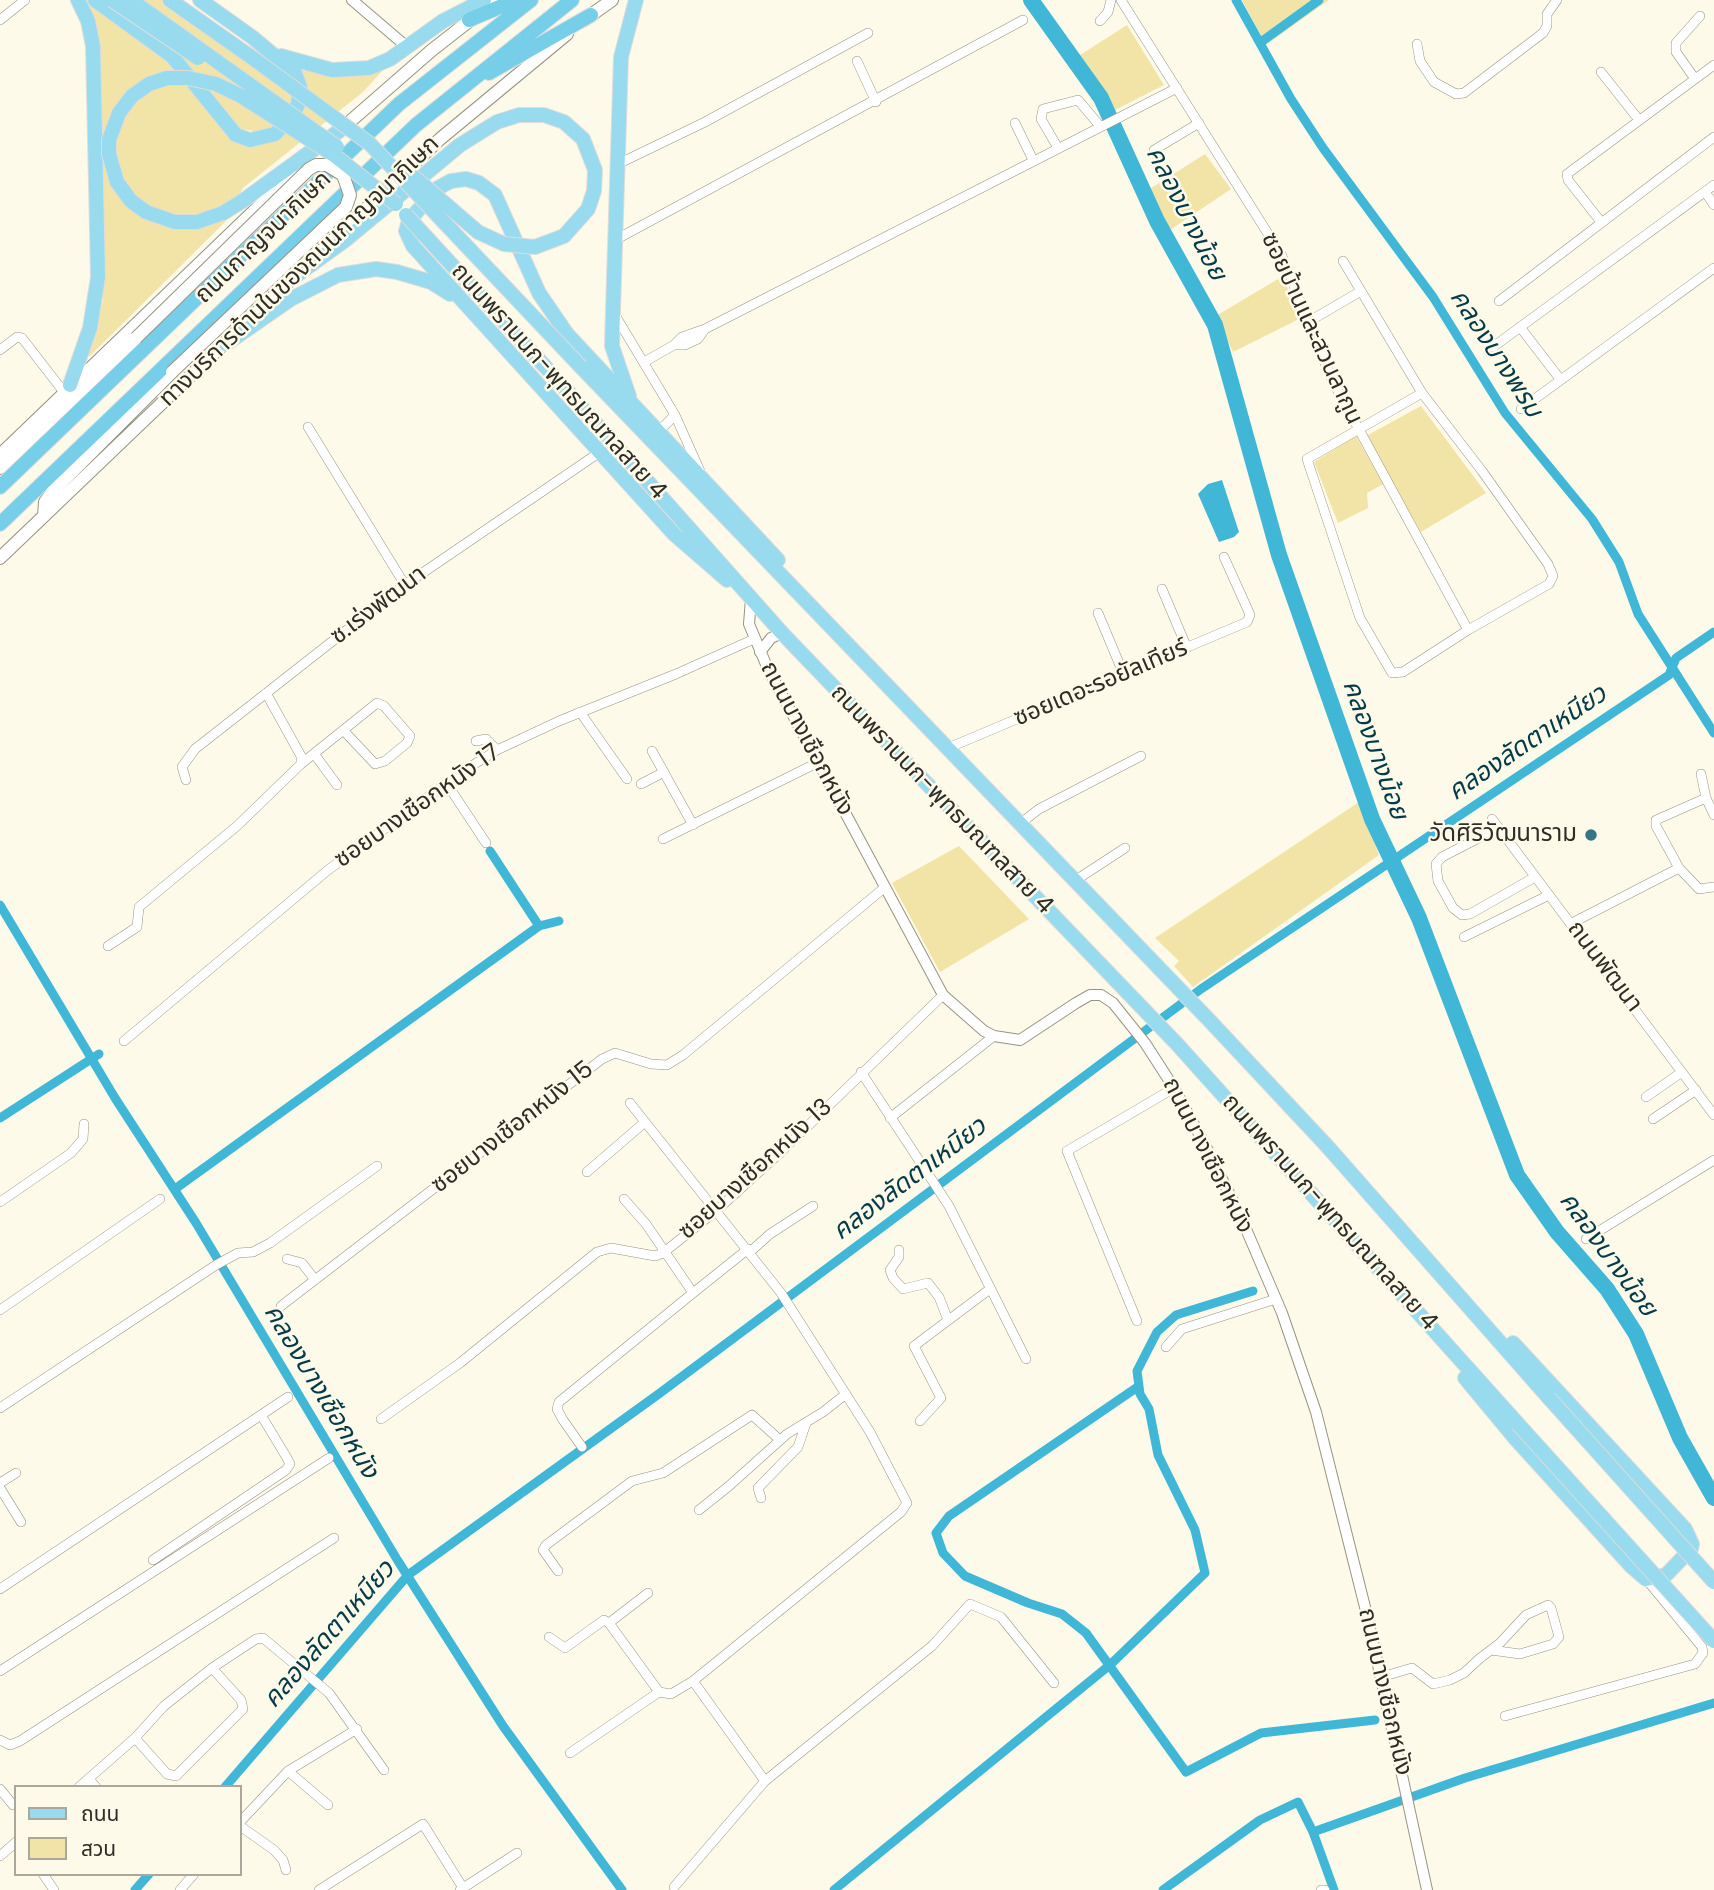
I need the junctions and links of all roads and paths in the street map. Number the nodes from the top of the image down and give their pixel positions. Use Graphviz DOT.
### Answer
graph roads {
  1 [pos="25,0"];
  2 [pos="78,0"];
  3 [pos="95,0"];
  4 [pos="112,0"];
  5 [pos="131,0"];
  6 [pos="170,0"];
  7 [pos="184,0"];
  8 [pos="200,0"];
  9 [pos="352,0"];
  10 [pos="484,0"];
  11 [pos="496,0"];
  12 [pos="516,0"];
  13 [pos="531,0"];
  14 [pos="572,0"];
  15 [pos="612,0"];
  16 [pos="636,0"];
  17 [pos="1111,0"];
  18 [pos="1121,0"];
  19 [pos="1557,0"];
  20 [pos="591,15"];
  21 [pos="1700,16"];
  22 [pos="0,20"];
  23 [pos="469,20"];
  24 [pos="1023,20"];
  25 [pos="1100,21"];
  26 [pos="868,33"];
  27 [pos="1417,44"];
  28 [pos="407,47"];
  29 [pos="267,50"];
  30 [pos="254,59"];
  31 [pos="857,61"];
  32 [pos="1714,65"];
  33 [pos="1601,72"];
  34 [pos="474,76"];
  35 [pos="1695,79"];
  36 [pos="1177,88"];
  37 [pos="876,102"];
  38 [pos="1639,120"];
  39 [pos="1199,123"];
  40 [pos="1015,124"];
  41 [pos="1104,124"];
  42 [pos="339,131"];
  43 [pos="1714,137"];
  44 [pos="370,144"];
  45 [pos="1058,148"];
  46 [pos="1154,150"];
  47 [pos="1032,160"];
  48 [pos="618,164"];
  49 [pos="352,169"];
  50 [pos="1714,185"];
  51 [pos="1704,192"];
  52 [pos="396,204"];
  53 [pos="1714,205"];
  54 [pos="1601,222"];
  55 [pos="615,240"];
  56 [pos="1343,261"];
  57 [pos="1714,268"];
  58 [pos="294,277"];
  59 [pos="1362,291"];
  60 [pos="1499,301"];
  61 [pos="471,309"];
  62 [pos="613,310"];
  63 [pos="1308,322"];
  64 [pos="1520,327"];
  65 [pos="226,344"];
  66 [pos="1493,347"];
  67 [pos="0,350"];
  68 [pos="644,362"];
  69 [pos="1560,379"];
  70 [pos="66,388"];
  71 [pos="1422,393"];
  72 [pos="1521,409"];
  73 [pos="641,414"];
  74 [pos="675,415"];
  75 [pos="308,427"];
  76 [pos="1358,430"];
  77 [pos="658,432"];
  78 [pos="600,452"];
  79 [pos="0,455"];
  80 [pos="0,468"];
  81 [pos="703,479"];
  82 [pos="0,487"];
  83 [pos="44,516"];
  84 [pos="0,524"];
  85 [pos="1224,557"];
  86 [pos="0,558"];
  87 [pos="405,585"];
  88 [pos="738,585"];
  89 [pos="1162,589"];
  90 [pos="751,599"];
  91 [pos="1098,614"];
  92 [pos="1468,629"];
  93 [pos="782,633"];
  94 [pos="754,639"];
  95 [pos="847,646"];
  96 [pos="1187,648"];
  97 [pos="760,652"];
  98 [pos="1124,675"];
  99 [pos="266,693"];
  100 [pos="580,712"];
  101 [pos="344,731"];
  102 [pos="476,741"];
  103 [pos="948,748"];
  104 [pos="497,750"];
  105 [pos="652,751"];
  106 [pos="314,755"];
  107 [pos="1141,756"];
  108 [pos="819,762"];
  109 [pos="300,764"];
  110 [pos="664,772"];
  111 [pos="1701,774"];
  112 [pos="186,779"];
  113 [pos="627,779"];
  114 [pos="447,784"];
  115 [pos="641,784"];
  116 [pos="337,785"];
  117 [pos="1706,798"];
  118 [pos="1714,815"];
  119 [pos="1492,819"];
  120 [pos="1021,823"];
  121 [pos="693,825"];
  122 [pos="1498,828"];
  123 [pos="663,839"];
  124 [pos="486,843"];
  125 [pos="1125,848"];
  126 [pos="1679,868"];
  127 [pos="1535,877"];
  128 [pos="1076,880"];
  129 [pos="1714,887"];
  130 [pos="884,888"];
  131 [pos="1549,895"];
  132 [pos="1572,923"];
  133 [pos="1464,937"];
  134 [pos="108,946"];
  135 [pos="943,995"];
  136 [pos="994,1036"];
  137 [pos="124,1041"];
  138 [pos="861,1072"];
  139 [pos="1682,1072"];
  140 [pos="1174,1088"];
  141 [pos="1696,1090"];
  142 [pos="1646,1097"];
  143 [pos="630,1103"];
  144 [pos="1714,1115"];
  145 [pos="890,1118"];
  146 [pos="1653,1119"];
  147 [pos="645,1122"];
  148 [pos="84,1124"];
  149 [pos="1714,1160"];
  150 [pos="377,1166"];
  151 [pos="587,1172"];
  152 [pos="160,1199"];
  153 [pos="624,1199"];
  154 [pos="0,1202"];
  155 [pos="813,1206"];
  156 [pos="717,1210"];
  157 [pos="1586,1240"];
  158 [pos="750,1250"];
  159 [pos="899,1250"];
  160 [pos="663,1252"];
  161 [pos="287,1259"];
  162 [pos="315,1280"];
  163 [pos="990,1289"];
  164 [pos="692,1293"];
  165 [pos="1402,1293"];
  166 [pos="1276,1299"];
  167 [pos="1463,1299"];
  168 [pos="281,1306"];
  169 [pos="0,1310"];
  170 [pos="948,1320"];
  171 [pos="1136,1321"];
  172 [pos="1166,1347"];
  173 [pos="1026,1359"];
  174 [pos="846,1394"];
  175 [pos="288,1397"];
  176 [pos="0,1408"];
  177 [pos="261,1415"];
  178 [pos="381,1419"];
  179 [pos="920,1420"];
  180 [pos="806,1423"];
  181 [pos="780,1440"];
  182 [pos="582,1447"];
  183 [pos="329,1458"];
  184 [pos="16,1473"];
  185 [pos="0,1486"];
  186 [pos="761,1498"];
  187 [pos="698,1510"];
  188 [pos="21,1522"];
  189 [pos="334,1538"];
  190 [pos="153,1560"];
  191 [pos="558,1571"];
  192 [pos="1646,1579"];
  193 [pos="1714,1582"];
  194 [pos="0,1589"];
  195 [pos="648,1593"];
  196 [pos="609,1622"];
  197 [pos="549,1637"];
  198 [pos="1714,1641"];
  199 [pos="1491,1650"];
  200 [pos="212,1668"];
  201 [pos="0,1671"];
  202 [pos="1381,1676"];
  203 [pos="693,1681"];
  204 [pos="1055,1683"];
  205 [pos="659,1692"];
  206 [pos="1505,1716"];
  207 [pos="357,1729"];
  208 [pos="135,1738"];
  209 [pos="0,1740"];
  210 [pos="570,1753"];
  211 [pos="384,1770"];
  212 [pos="288,1771"];
  213 [pos="89,1779"];
  214 [pos="765,1781"];
  215 [pos="82,1785"];
  216 [pos="94,1785"];
  217 [pos="0,1789"];
  218 [pos="13,1805"];
  219 [pos="328,1805"];
  220 [pos="242,1822"];
  221 [pos="242,1826"];
  222 [pos="14,1845"];
  223 [pos="517,1853"];
  224 [pos="0,1856"];
  225 [pos="286,1870"];
  226 [pos="191,1876"];
  227 [pos="674,1887"];
  228 [pos="461,1889"];
  229 [pos="180,1890"];
  230 [pos="320,1890"];
  231 [pos="1427,1890"];
  1 -- 22 [label="street"];
  2 -- 70 [label="main road"];
  3 -- 29 [label="main road"];
  4 -- 49 [label="main road, bridge"];
  5 -- 52 [label="main road, ถนนพรานนก-พุทธมณฑลสาย 4, bridge"];
  6 -- 30 [label="main road, ถนนพรานนก-พุทธมณฑลสาย 4"];
  7 -- 30 [label="main road"];
  8 -- 29 [label="main road"];
  9 -- 28 [label="street"];
  10 -- 28 [label="main road"];
  11 -- 23 [label="main road"];
  12 -- 23 [label="highway"];
  13 -- 82 [label="highway, ถนนกาญจนาภิเษก"];
  14 -- 34 [label="highway, ถนนกาญจนาภิเษก"];
  15 -- 20 [label="main road, ทางบริการด้านในของถนนกาญจนาภิเษก"];
  16 -- 48 [label="main road"];
  17 -- 25 [label="street"];
  18 -- 36 [label="street, ซอยบ้านและสวนลากูน"];
  19 -- 27 [label="street"];
  20 -- 34 [label="highway"];
  20 -- 58 [label="main road, ทางบริการด้านในของถนนกาญจนาภิเษก"];
  21 -- 35 [label="street"];
  23 -- 42 [label="main road"];
  24 -- 37 [label="street"];
  26 -- 48 [label="street"];
  28 -- 29 [label="main road"];
  30 -- 44 [label="main road, ถนนพรานนก-พุทธมณฑลสาย 4, bridge"];
  31 -- 37 [label="street"];
  32 -- 35 [label="street"];
  33 -- 38 [label="street"];
  34 -- 84 [label="highway, ถนนกาญจนาภิเษก"];
  35 -- 38 [label="street"];
  36 -- 39 [label="street, ซอยบ้านและสวนลากูน"];
  36 -- 41 [label="street"];
  37 -- 55 [label="street"];
  38 -- 54 [label="street"];
  39 -- 46 [label="street"];
  39 -- 63 [label="street, ซอยบ้านและสวนลากูน"];
  40 -- 47 [label="street"];
  41 -- 45 [label="street"];
  41 -- 45 [label="street"];
  42 -- 49 [label="main road, bridge"];
  42 -- 70 [label="main road"];
  43 -- 54 [label="street"];
  44 -- 58 [label="main road, bridge"];
  44 -- 95 [label="main road, ถนนพรานนก-พุทธมณฑลสาย 4, bridge"];
  45 -- 47 [label="street"];
  47 -- 68 [label="street"];
  48 -- 55 [label="main road"];
  49 -- 52 [label="main road, bridge"];
  50 -- 51 [label="street"];
  51 -- 53 [label="street"];
  51 -- 64 [label="street"];
  52 -- 88 [label="main road, ถนนพรานนก-พุทธมณฑลสาย 4, bridge"];
  54 -- 60 [label="street"];
  55 -- 62 [label="main road"];
  56 -- 59 [label="street"];
  57 -- 69 [label="street"];
  58 -- 65 [label="main road, ทางบริการด้านในของถนนกาญจนาภิเษก"];
  59 -- 63 [label="street"];
  59 -- 71 [label="street"];
  61 -- 65 [label="main road"];
  61 -- 73 [label="main road"];
  61 -- 78 [label="main road"];
  62 -- 68 [label="street"];
  62 -- 73 [label="main road"];
  63 -- 76 [label="street, ซอยบ้านและสวนลากูน"];
  64 -- 66 [label="street"];
  64 -- 69 [label="street"];
  65 -- 83 [label="main road, ทางบริการด้านในของถนนกาญจนาภิเษก"];
  67 -- 70 [label="street"];
  68 -- 74 [label="street"];
  69 -- 72 [label="street"];
  70 -- 79 [label="main road"];
  71 -- 76 [label="street"];
  71 -- 92 [label="street"];
  73 -- 77 [label="main road"];
  74 -- 77 [label="street"];
  74 -- 81 [label="street"];
  75 -- 87 [label="street"];
  76 -- 92 [label="street, ซอยบ้านและสวนลากูน"];
  76 -- 92 [label="street"];
  77 -- 81 [label="main road"];
  78 -- 87 [label="street, ซ.เร่งพัฒนา"];
  78 -- 88 [label="main road"];
  80 -- 83 [label="main road, bridge"];
  81 -- 95 [label="main road"];
  83 -- 86 [label="main road, ทางบริการด้านในของถนนกาญจนาภิเษก"];
  85 -- 96 [label="street, ซอยเดอะรอยัลเทียร์"];
  87 -- 99 [label="street, ซ.เร่งพัฒนา"];
  88 -- 90 [label="main road, ถนนพรานนก-พุทธมณฑลสาย 4"];
  89 -- 96 [label="street"];
  90 -- 93 [label="main road, ถนนพรานนก-พุทธมณฑลสาย 4"];
  90 -- 94 [label="street, ถนนบางเชือกหนัง"];
  91 -- 98 [label="street"];
  93 -- 97 [label="street, ถนนบางเชือกหนัง"];
  93 -- 165 [label="main road, ถนนพรานนก-พุทธมณฑลสาย 4"];
  94 -- 97 [label="street, ถนนบางเชือกหนัง"];
  94 -- 100 [label="street, ซอยบางเชือกหนัง 17"];
  95 -- 103 [label="main road, ถนนพรานนก-พุทธมณฑลสาย 4"];
  96 -- 98 [label="street, ซอยเดอะรอยัลเทียร์"];
  97 -- 108 [label="street, ถนนบางเชือกหนัง"];
  98 -- 103 [label="street, ซอยเดอะรอยัลเทียร์"];
  99 -- 109 [label="street"];
  99 -- 112 [label="street, ซ.เร่งพัฒนา"];
  100 -- 104 [label="street, ซอยบางเชือกหนัง 17"];
  100 -- 113 [label="street"];
  101 -- 101 [label="street"];
  101 -- 106 [label="street"];
  102 -- 104 [label="street"];
  103 -- 120 [label="main road, ถนนพรานนก-พุทธมณฑลสาย 4"];
  104 -- 114 [label="street, ซอยบางเชือกหนัง 17"];
  105 -- 110 [label="street"];
  106 -- 109 [label="street"];
  106 -- 116 [label="street"];
  107 -- 120 [label="street"];
  108 -- 121 [label="street"];
  108 -- 130 [label="street, ถนนบางเชือกหนัง"];
  109 -- 134 [label="street"];
  110 -- 115 [label="street"];
  110 -- 121 [label="street"];
  111 -- 117 [label="street"];
  114 -- 124 [label="street"];
  114 -- 137 [label="street, ซอยบางเชือกหนัง 17"];
  117 -- 118 [label="street"];
  117 -- 126 [label="street"];
  119 -- 122 [label="street, ถนนพัฒนา"];
  120 -- 128 [label="main road, ถนนพรานนก-พุทธมณฑลสาย 4"];
  121 -- 123 [label="street"];
  122 -- 127 [label="street, ถนนพัฒนา"];
  122 -- 127 [label="street"];
  125 -- 128 [label="street"];
  126 -- 129 [label="street"];
  126 -- 132 [label="street"];
  127 -- 131 [label="street, ถนนพัฒนา"];
  128 -- 167 [label="main road, ถนนพรานนก-พุทธมณฑลสาย 4"];
  130 -- 135 [label="street, ถนนบางเชือกหนัง"];
  130 -- 162 [label="street, ซอยบางเชือกหนัง 15"];
  131 -- 132 [label="street, ถนนพัฒนา"];
  131 -- 133 [label="street"];
  132 -- 139 [label="street, ถนนพัฒนา"];
  135 -- 136 [label="street, ถนนบางเชือกหนัง"];
  135 -- 138 [label="street, ซอยบางเชือกหนัง 13"];
  136 -- 140 [label="street, ถนนบางเชือกหนัง"];
  136 -- 145 [label="street"];
  138 -- 145 [label="street"];
  138 -- 156 [label="street, ซอยบางเชือกหนัง 13"];
  139 -- 141 [label="street, ถนนพัฒนา"];
  139 -- 142 [label="street"];
  140 -- 166 [label="street, ถนนบางเชือกหนัง"];
  140 -- 171 [label="street"];
  141 -- 144 [label="street, ถนนพัฒนา"];
  141 -- 146 [label="street"];
  143 -- 147 [label="street"];
  145 -- 163 [label="street"];
  147 -- 151 [label="street"];
  147 -- 156 [label="street"];
  148 -- 154 [label="street"];
  149 -- 157 [label="street"];
  150 -- 176 [label="street"];
  152 -- 169 [label="street"];
  153 -- 160 [label="street"];
  155 -- 158 [label="street"];
  156 -- 158 [label="street"];
  156 -- 160 [label="street, ซอยบางเชือกหนัง 13"];
  158 -- 164 [label="street"];
  158 -- 174 [label="street"];
  159 -- 170 [label="street"];
  160 -- 164 [label="street"];
  160 -- 178 [label="street, ซอยบางเชือกหนัง 13"];
  161 -- 162 [label="street"];
  162 -- 168 [label="street, ซอยบางเชือกหนัง 15"];
  163 -- 170 [label="street"];
  163 -- 173 [label="street"];
  164 -- 182 [label="street"];
  165 -- 192 [label="main road"];
  165 -- 198 [label="main road, ถนนพรานนก-พุทธมณฑลสาย 4, bridge"];
  166 -- 172 [label="street"];
  166 -- 202 [label="street, ถนนบางเชือกหนัง"];
  167 -- 192 [label="main road"];
  167 -- 193 [label="main road, ถนนพรานนก-พุทธมณฑลสาย 4, bridge"];
  170 -- 179 [label="street"];
  174 -- 180 [label="street"];
  174 -- 203 [label="street"];
  175 -- 177 [label="street"];
  177 -- 190 [label="street"];
  177 -- 194 [label="street"];
  180 -- 181 [label="street"];
  180 -- 186 [label="street"];
  181 -- 187 [label="street"];
  181 -- 191 [label="street"];
  183 -- 201 [label="street"];
  184 -- 185 [label="street"];
  185 -- 188 [label="street"];
  189 -- 209 [label="street"];
  192 -- 206 [label="street"];
  195 -- 196 [label="street"];
  196 -- 197 [label="street"];
  196 -- 205 [label="street"];
  199 -- 199 [label="street"];
  199 -- 202 [label="street"];
  200 -- 207 [label="street"];
  200 -- 208 [label="street"];
  200 -- 208 [label="street"];
  202 -- 231 [label="street, ถนนบางเชือกหนัง"];
  203 -- 205 [label="street"];
  203 -- 214 [label="street"];
  204 -- 214 [label="street"];
  205 -- 210 [label="street"];
  207 -- 211 [label="street"];
  207 -- 212 [label="street"];
  208 -- 213 [label="street"];
  212 -- 219 [label="street"];
  212 -- 220 [label="street"];
  213 -- 215 [label="street"];
  213 -- 216 [label="street"];
  214 -- 227 [label="street"];
  217 -- 218 [label="street"];
  221 -- 225 [label="street"];
  222 -- 224 [label="street"];
  223 -- 228 [label="street"];
  226 -- 229 [label="street"];
  228 -- 230 [label="street"];
}
